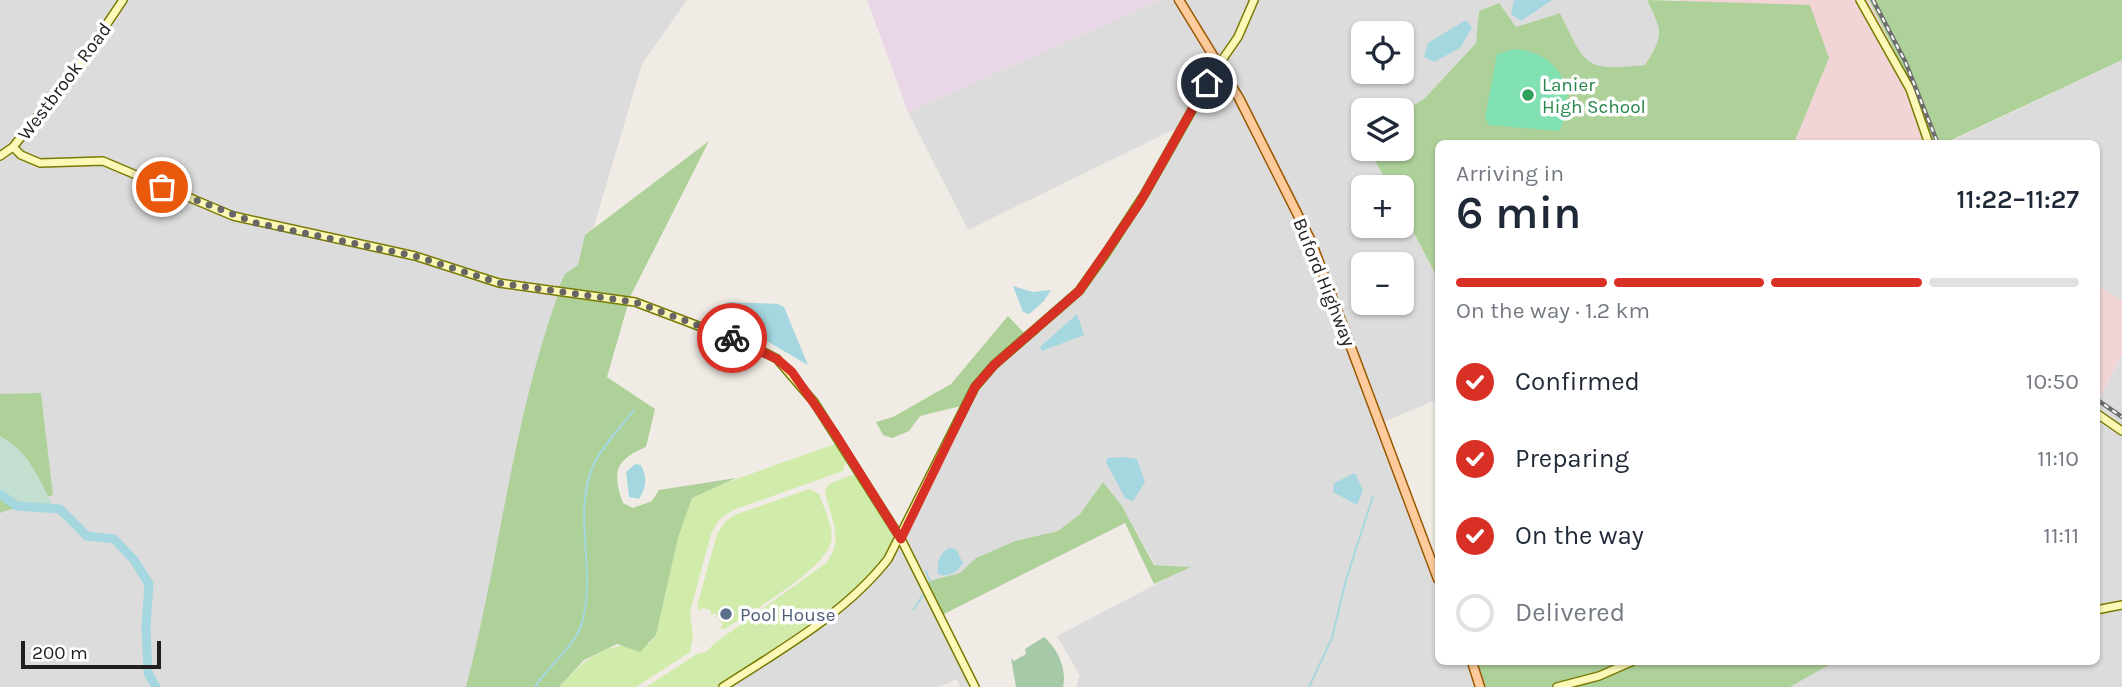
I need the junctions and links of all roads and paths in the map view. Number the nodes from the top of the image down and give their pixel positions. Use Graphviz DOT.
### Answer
graph roads {
  1 [pos="123,0"];
  2 [pos="1179,0"];
  3 [pos="1254,0"];
  4 [pos="1860,0"];
  5 [pos="1219,64"];
  6 [pos="1928,140"];
  7 [pos="13,148"];
  8 [pos="0,156"];
  9 [pos="2100,416"];
  10 [pos="2122,431"];
  11 [pos="901,539"];
  12 [pos="1435,571"];
  13 [pos="2122,605"];
  14 [pos="2100,609"];
  15 [pos="1473,665"];
  16 [pos="1624,665"];
  17 [pos="723,687"];
  18 [pos="975,687"];
  19 [pos="1480,687"];
  20 [pos="1557,687"];
  1 -- 7 [label="street, Westbrook Road"];
  2 -- 5 [label="main road, Buford Highway"];
  3 -- 5 [label="street"];
  4 -- 6 [label="street"];
  5 -- 11 [label="street"];
  5 -- 12 [label="main road, Buford Highway"];
  7 -- 8 [label="street, Westbrook Road"];
  7 -- 11 [label="street"];
  9 -- 10 [label="street"];
  11 -- 17 [label="street"];
  11 -- 18 [label="street"];
  13 -- 14 [label="street"];
  15 -- 19 [label="main road"];
  16 -- 20 [label="street"];
}
